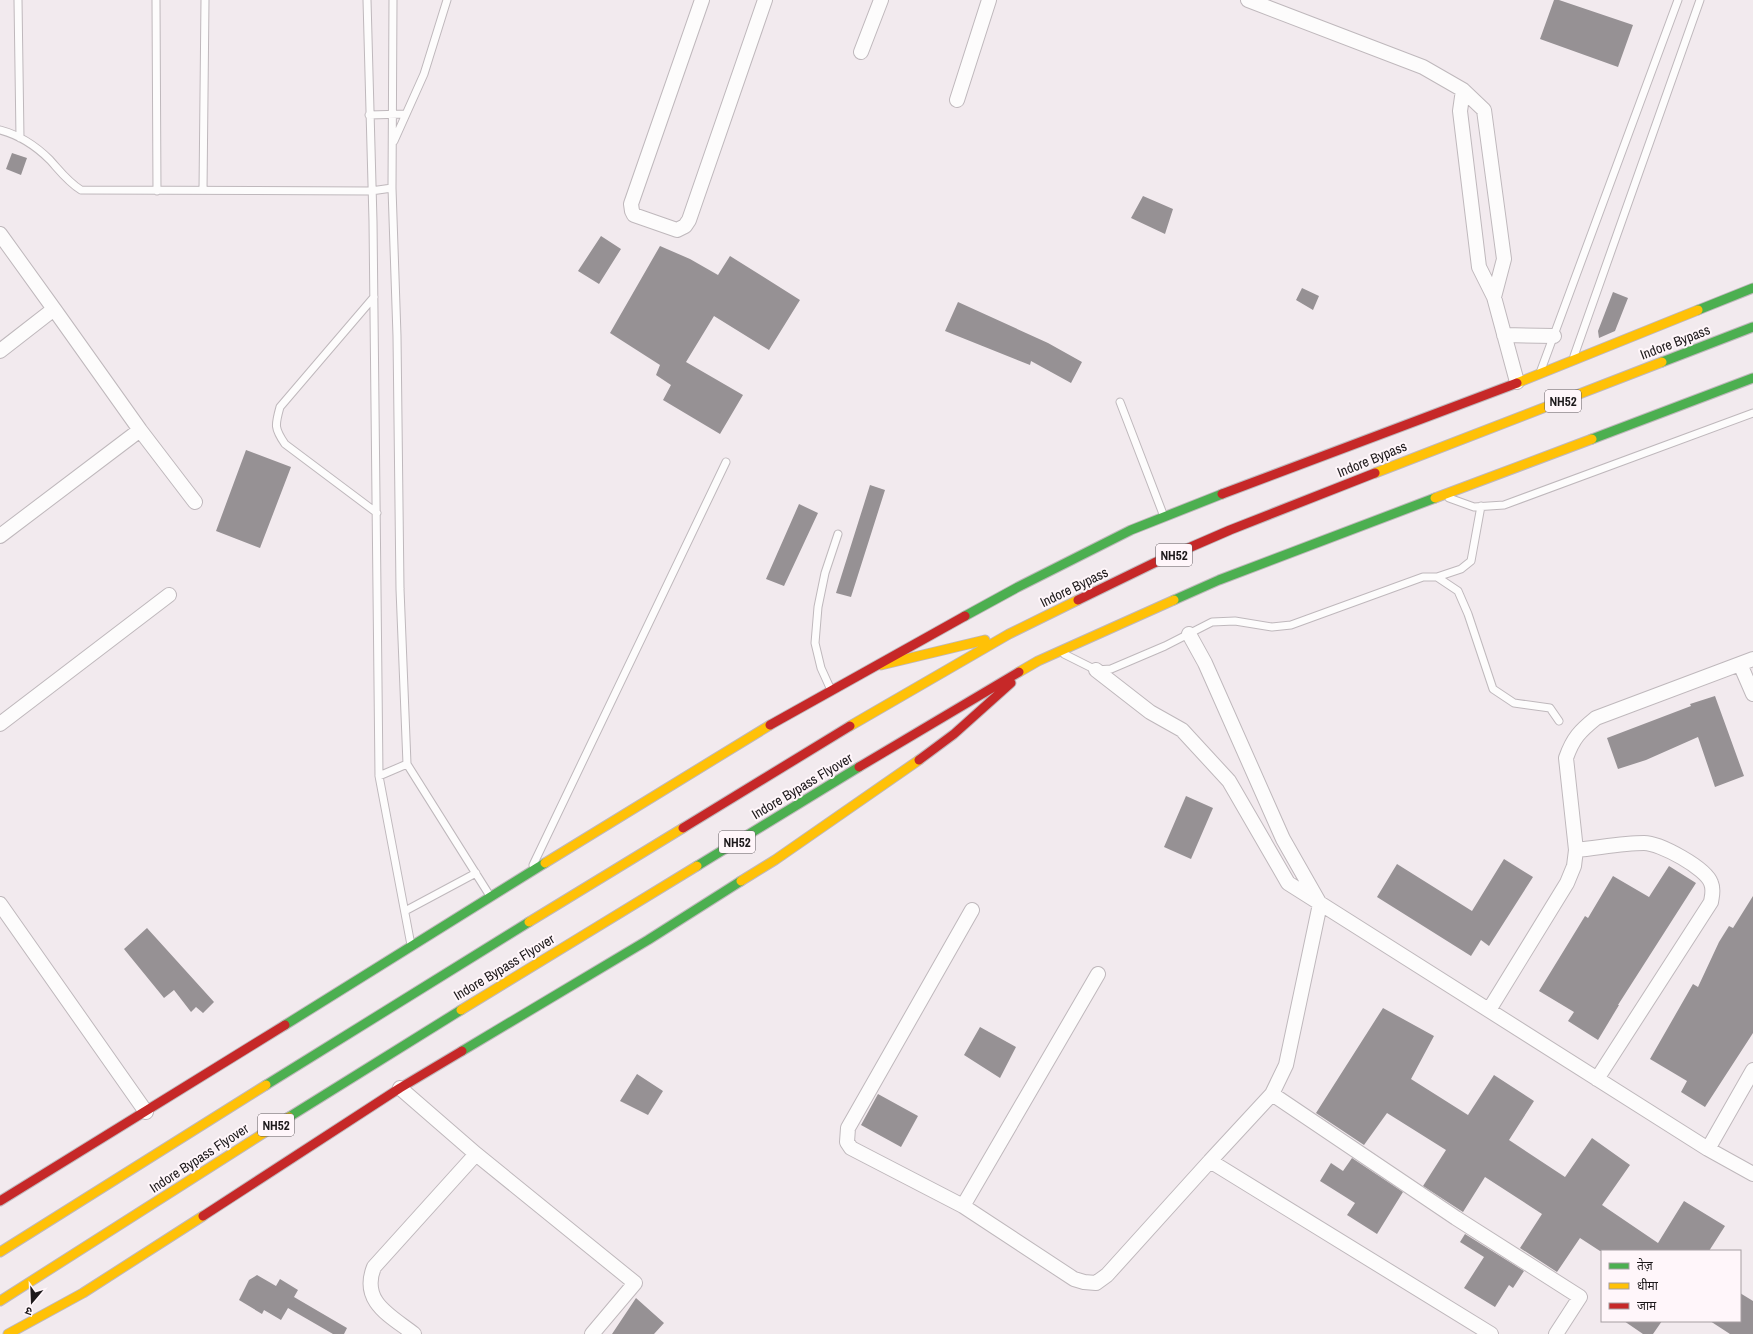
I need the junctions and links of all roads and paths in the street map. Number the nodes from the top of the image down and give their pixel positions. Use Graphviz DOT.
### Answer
graph roads {
  1 [pos="18,0"];
  2 [pos="156,0"];
  3 [pos="205,0"];
  4 [pos="367,0"];
  5 [pos="393,0"];
  6 [pos="447,0"];
  7 [pos="702,0"];
  8 [pos="765,0"];
  9 [pos="881,0"];
  10 [pos="989,0"];
  11 [pos="1248,0"];
  12 [pos="1678,0"];
  13 [pos="1700,0"];
  14 [pos="861,52"];
  15 [pos="1463,90"];
  16 [pos="957,100"];
  17 [pos="406,114"];
  18 [pos="369,115"];
  19 [pos="393,115"];
  20 [pos="0,130"];
  21 [pos="20,138"];
  22 [pos="392,145"];
  23 [pos="392,188"];
  24 [pos="203,190"];
  25 [pos="157,191"];
  26 [pos="371,191"];
  27 [pos="0,234"];
  28 [pos="1753,288"];
  29 [pos="374,297"];
  30 [pos="1494,297"];
  31 [pos="54,309"];
  32 [pos="1753,327"];
  33 [pos="1504,335"];
  34 [pos="1554,336"];
  35 [pos="0,351"];
  36 [pos="1572,361"];
  37 [pos="1540,374"];
  38 [pos="1753,378"];
  39 [pos="1517,382"];
  40 [pos="1120,402"];
  41 [pos="1753,413"];
  42 [pos="140,430"];
  43 [pos="726,462"];
  44 [pos="1443,496"];
  45 [pos="195,502"];
  46 [pos="1481,506"];
  47 [pos="377,513"];
  48 [pos="1164,516"];
  49 [pos="838,534"];
  50 [pos="0,536"];
  51 [pos="1437,577"];
  52 [pos="169,595"];
  53 [pos="1009,634"];
  54 [pos="1190,634"];
  55 [pos="1060,651"];
  56 [pos="1753,659"];
  57 [pos="1740,664"];
  58 [pos="881,665"];
  59 [pos="1029,666"];
  60 [pos="1096,670"];
  61 [pos="832,692"];
  62 [pos="1753,694"];
  63 [pos="1559,721"];
  64 [pos="0,724"];
  65 [pos="407,764"];
  66 [pos="379,776"];
  67 [pos="1576,850"];
  68 [pos="530,872"];
  69 [pos="476,873"];
  70 [pos="490,897"];
  71 [pos="0,904"];
  72 [pos="1320,904"];
  73 [pos="972,910"];
  74 [pos="405,911"];
  75 [pos="412,946"];
  76 [pos="1098,974"];
  77 [pos="1489,1010"];
  78 [pos="1753,1070"];
  79 [pos="1597,1079"];
  80 [pos="400,1088"];
  81 [pos="1272,1094"];
  82 [pos="146,1112"];
  83 [pos="1708,1149"];
  84 [pos="476,1154"];
  85 [pos="1210,1161"];
  86 [pos="1753,1174"];
  87 [pos="0,1201"];
  88 [pos="963,1206"];
  89 [pos="0,1252"];
  90 [pos="0,1301"];
  91 [pos="8,1334"];
  92 [pos="414,1334"];
  93 [pos="592,1334"];
  94 [pos="1490,1334"];
  95 [pos="1556,1334"];
  1 -- 21 [label="lane"];
  2 -- 25 [label="lane"];
  3 -- 24 [label="lane"];
  4 -- 18 [label="lane"];
  5 -- 19 [label="lane"];
  6 -- 17 [label="lane"];
  7 -- 8 [label="street"];
  9 -- 14 [label="street"];
  10 -- 16 [label="street"];
  11 -- 15 [label="street"];
  12 -- 34 [label="lane"];
  13 -- 36 [label="lane"];
  15 -- 30 [label="street"];
  15 -- 30 [label="street"];
  17 -- 19 [label="lane"];
  17 -- 22 [label="lane"];
  18 -- 19 [label="lane"];
  18 -- 26 [label="lane"];
  19 -- 22 [label="lane"];
  20 -- 21 [label="lane"];
  21 -- 25 [label="lane"];
  22 -- 23 [label="lane"];
  23 -- 26 [label="lane"];
  23 -- 65 [label="lane"];
  24 -- 25 [label="lane"];
  24 -- 26 [label="lane"];
  26 -- 29 [label="lane"];
  27 -- 31 [label="street"];
  28 -- 36 [label="main road"];
  29 -- 47 [label="lane"];
  29 -- 47 [label="lane"];
  30 -- 33 [label="street"];
  31 -- 35 [label="street"];
  31 -- 42 [label="street"];
  32 -- 53 [label="main road, Indore Bypass / NH52"];
  33 -- 34 [label="street"];
  33 -- 39 [label="street"];
  34 -- 37 [label="lane"];
  36 -- 37 [label="main road"];
  37 -- 39 [label="main road"];
  38 -- 44 [label="main road, NH52"];
  39 -- 48 [label="main road"];
  40 -- 48 [label="lane"];
  41 -- 46 [label="lane"];
  42 -- 45 [label="street"];
  42 -- 50 [label="street"];
  43 -- 68 [label="lane"];
  44 -- 46 [label="lane"];
  44 -- 55 [label="main road, NH52"];
  46 -- 51 [label="lane"];
  47 -- 66 [label="lane"];
  48 -- 58 [label="main road"];
  49 -- 61 [label="lane"];
  51 -- 54 [label="lane"];
  51 -- 63 [label="lane"];
  52 -- 64 [label="street"];
  53 -- 58 [label="main road"];
  53 -- 89 [label="main road, Indore Bypass Flyover / NH52"];
  54 -- 60 [label="lane"];
  54 -- 72 [label="street"];
  55 -- 59 [label="main road, NH52"];
  55 -- 60 [label="lane"];
  56 -- 57 [label="street"];
  57 -- 62 [label="street"];
  57 -- 67 [label="street"];
  58 -- 61 [label="main road"];
  59 -- 80 [label="main road"];
  59 -- 90 [label="main road, Indore Bypass Flyover / NH52"];
  60 -- 72 [label="street"];
  61 -- 68 [label="main road"];
  65 -- 66 [label="lane"];
  65 -- 69 [label="lane"];
  66 -- 74 [label="lane"];
  67 -- 77 [label="street"];
  67 -- 79 [label="street"];
  68 -- 70 [label="main road"];
  69 -- 70 [label="lane"];
  69 -- 74 [label="lane"];
  70 -- 75 [label="main road"];
  71 -- 82 [label="street"];
  72 -- 77 [label="street"];
  72 -- 81 [label="street"];
  73 -- 88 [label="street"];
  74 -- 75 [label="lane"];
  75 -- 82 [label="main road"];
  76 -- 88 [label="street"];
  77 -- 79 [label="street"];
  78 -- 83 [label="street"];
  79 -- 83 [label="street"];
  80 -- 84 [label="street"];
  80 -- 91 [label="main road"];
  81 -- 85 [label="street"];
  81 -- 95 [label="street"];
  82 -- 87 [label="main road"];
  83 -- 86 [label="street"];
  84 -- 92 [label="street"];
  84 -- 93 [label="street"];
  85 -- 88 [label="street"];
  85 -- 94 [label="street"];
}
